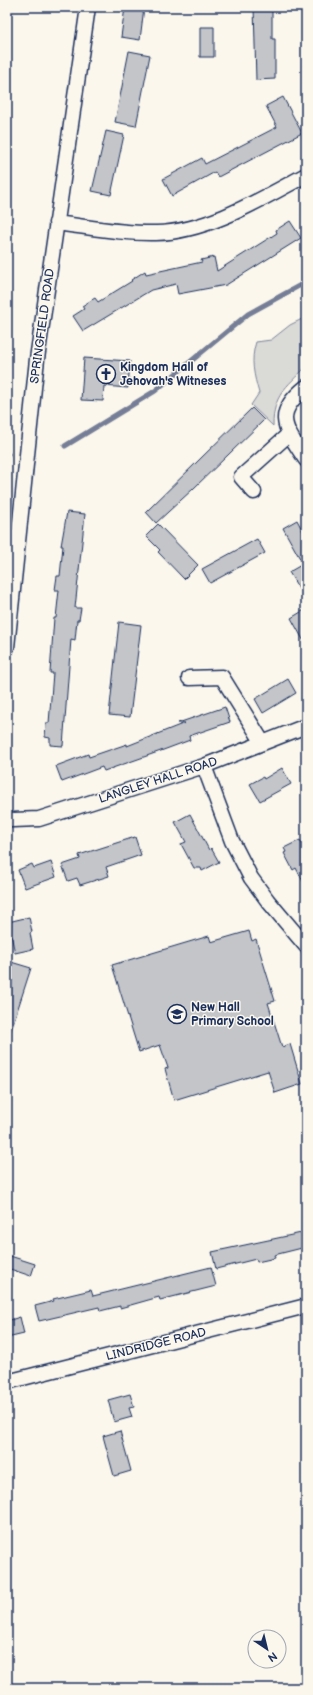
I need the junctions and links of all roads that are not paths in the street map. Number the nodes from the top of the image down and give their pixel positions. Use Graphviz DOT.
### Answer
graph roads {
  1 [pos="88,7"];
  2 [pos="306,175"];
  3 [pos="56,222"];
  4 [pos="306,387"];
  5 [pos="289,434"];
  6 [pos="306,460"];
  7 [pos="254,492"];
  8 [pos="7,647"];
  9 [pos="189,678"];
  10 [pos="306,726"];
  11 [pos="263,744"];
  12 [pos="204,766"];
  13 [pos="7,819"];
  14 [pos="306,946"];
  15 [pos="306,1306"];
  16 [pos="7,1382"];
  1 -- 3 [label="street, SPRINGFIELD ROAD"];
  2 -- 3 [label="street"];
  3 -- 8 [label="street, SPRINGFIELD ROAD"];
  4 -- 5 [label="street"];
  5 -- 6 [label="street"];
  5 -- 7 [label="street"];
  9 -- 11 [label="street"];
  10 -- 11 [label="street, LANGLEY HALL ROAD"];
  11 -- 12 [label="street, LANGLEY HALL ROAD"];
  12 -- 13 [label="street, LANGLEY HALL ROAD"];
  12 -- 14 [label="street"];
  15 -- 16 [label="street, LINDRIDGE ROAD"];
}
